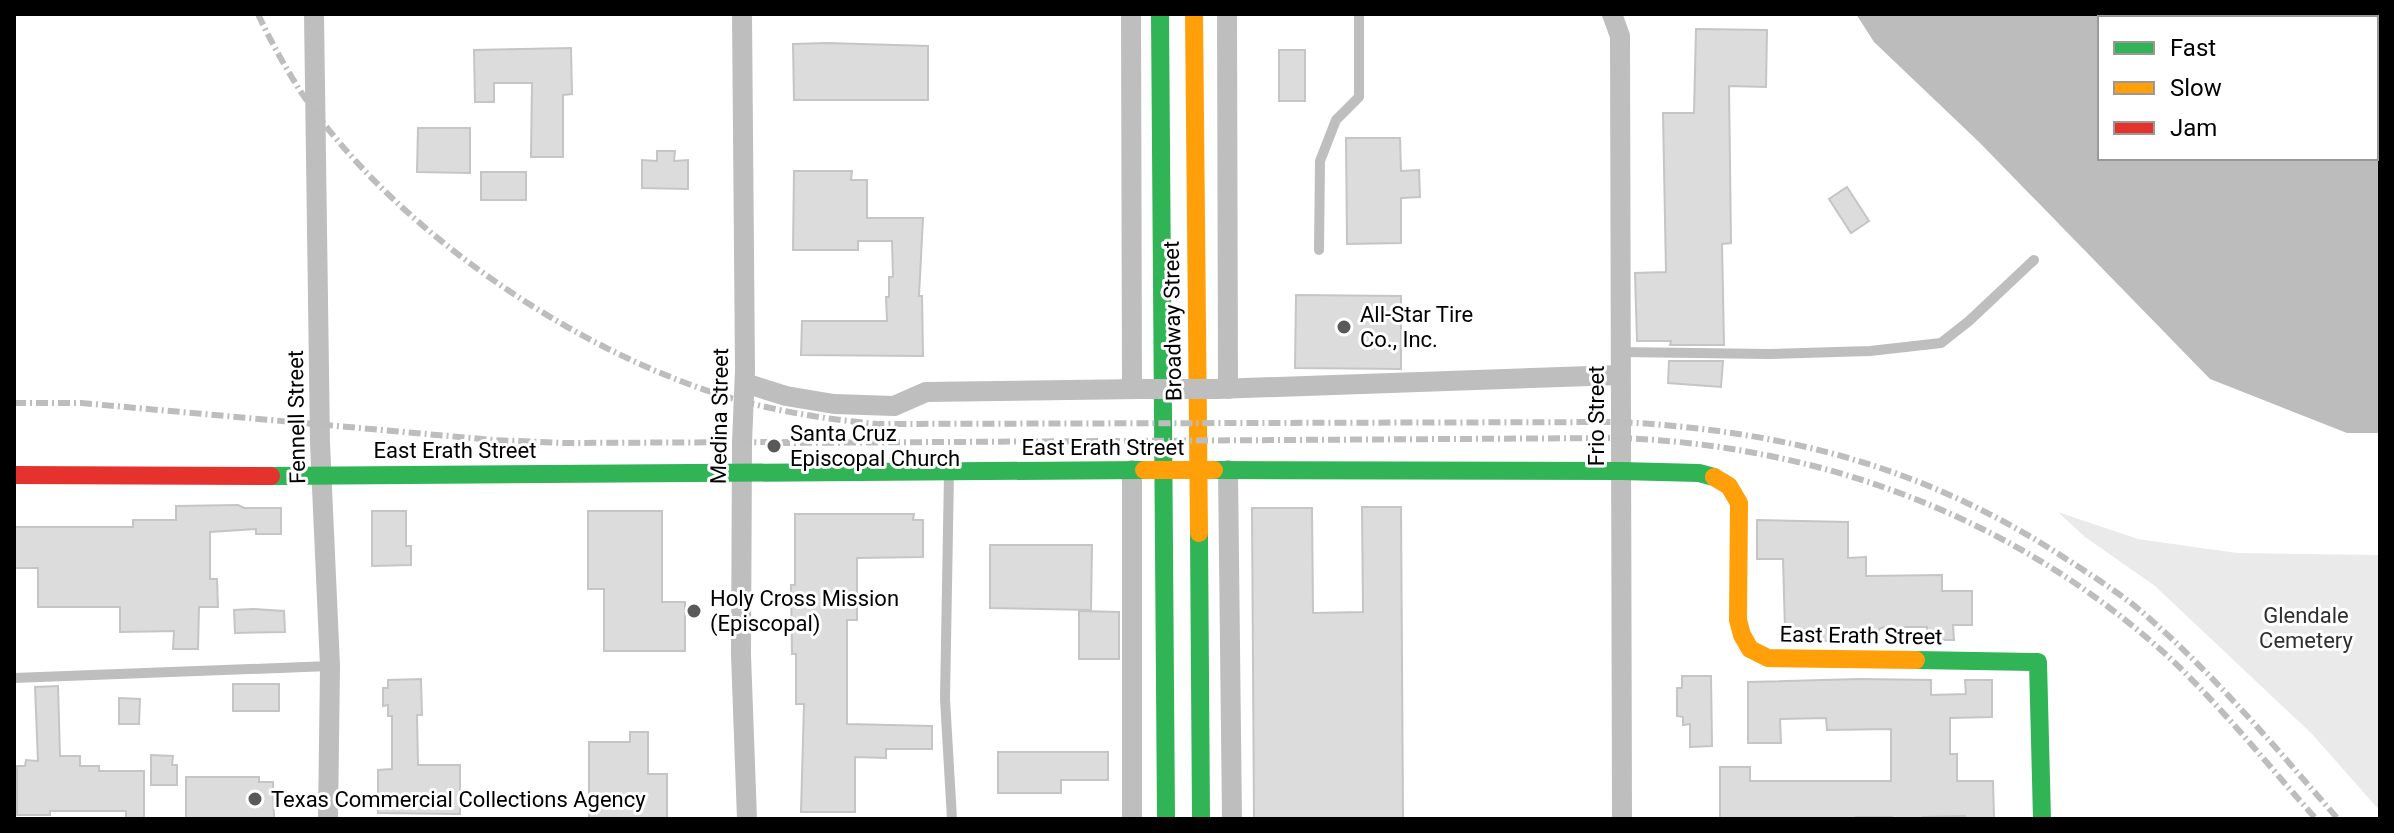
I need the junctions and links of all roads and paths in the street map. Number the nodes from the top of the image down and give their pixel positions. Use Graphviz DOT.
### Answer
graph roads {
  1 [pos="314,14"];
  2 [pos="742,14"];
  3 [pos="1131,14"];
  4 [pos="1160,14"];
  5 [pos="1194,14"];
  6 [pos="1227,14"];
  7 [pos="1359,14"];
  8 [pos="1612,14"];
  9 [pos="1319,250"];
  10 [pos="2034,260"];
  11 [pos="1620,352"];
  12 [pos="1620,375"];
  13 [pos="745,383"];
  14 [pos="1137,389"];
  15 [pos="1222,389"];
  16 [pos="1138,470"];
  17 [pos="1221,470"];
  18 [pos="1621,471"];
  19 [pos="741,472"];
  20 [pos="949,472"];
  21 [pos="14,475"];
  22 [pos="321,476"];
  23 [pos="330,666"];
  24 [pos="14,678"];
  25 [pos="328,819"];
  26 [pos="747,819"];
  27 [pos="952,819"];
  28 [pos="1132,819"];
  29 [pos="1166,819"];
  30 [pos="1201,819"];
  31 [pos="1232,819"];
  32 [pos="1622,819"];
  33 [pos="2042,819"];
  1 -- 22 [label="street, Fennell Street"];
  2 -- 13 [label="street, Medina Street"];
  3 -- 14 [label="street, Broadway Street"];
  4 -- 29 [label="street, Broadway Street"];
  5 -- 30 [label="street, Broadway Street"];
  6 -- 15 [label="street"];
  7 -- 9 [label="lane"];
  8 -- 11 [label="street, Frio Street"];
  10 -- 11 [label="lane"];
  11 -- 12 [label="street, Frio Street"];
  12 -- 15 [label="street"];
  12 -- 18 [label="street, Frio Street"];
  13 -- 14 [label="street"];
  13 -- 19 [label="street, Medina Street"];
  14 -- 15 [label="street, bridge"];
  16 -- 17 [label="street, East Erath Street, bridge"];
  16 -- 20 [label="street, East Erath Street"];
  16 -- 28 [label="street"];
  17 -- 18 [label="street, East Erath Street"];
  17 -- 31 [label="street"];
  18 -- 32 [label="street, Frio Street"];
  18 -- 33 [label="street, East Erath Street"];
  19 -- 20 [label="street, East Erath Street"];
  19 -- 22 [label="street, East Erath Street"];
  19 -- 26 [label="street, Medina Street"];
  20 -- 27 [label="lane"];
  21 -- 22 [label="street, East Erath Street"];
  22 -- 23 [label="street, Fennell Street"];
  23 -- 24 [label="lane"];
  23 -- 25 [label="street, Fennell Street"];
}
